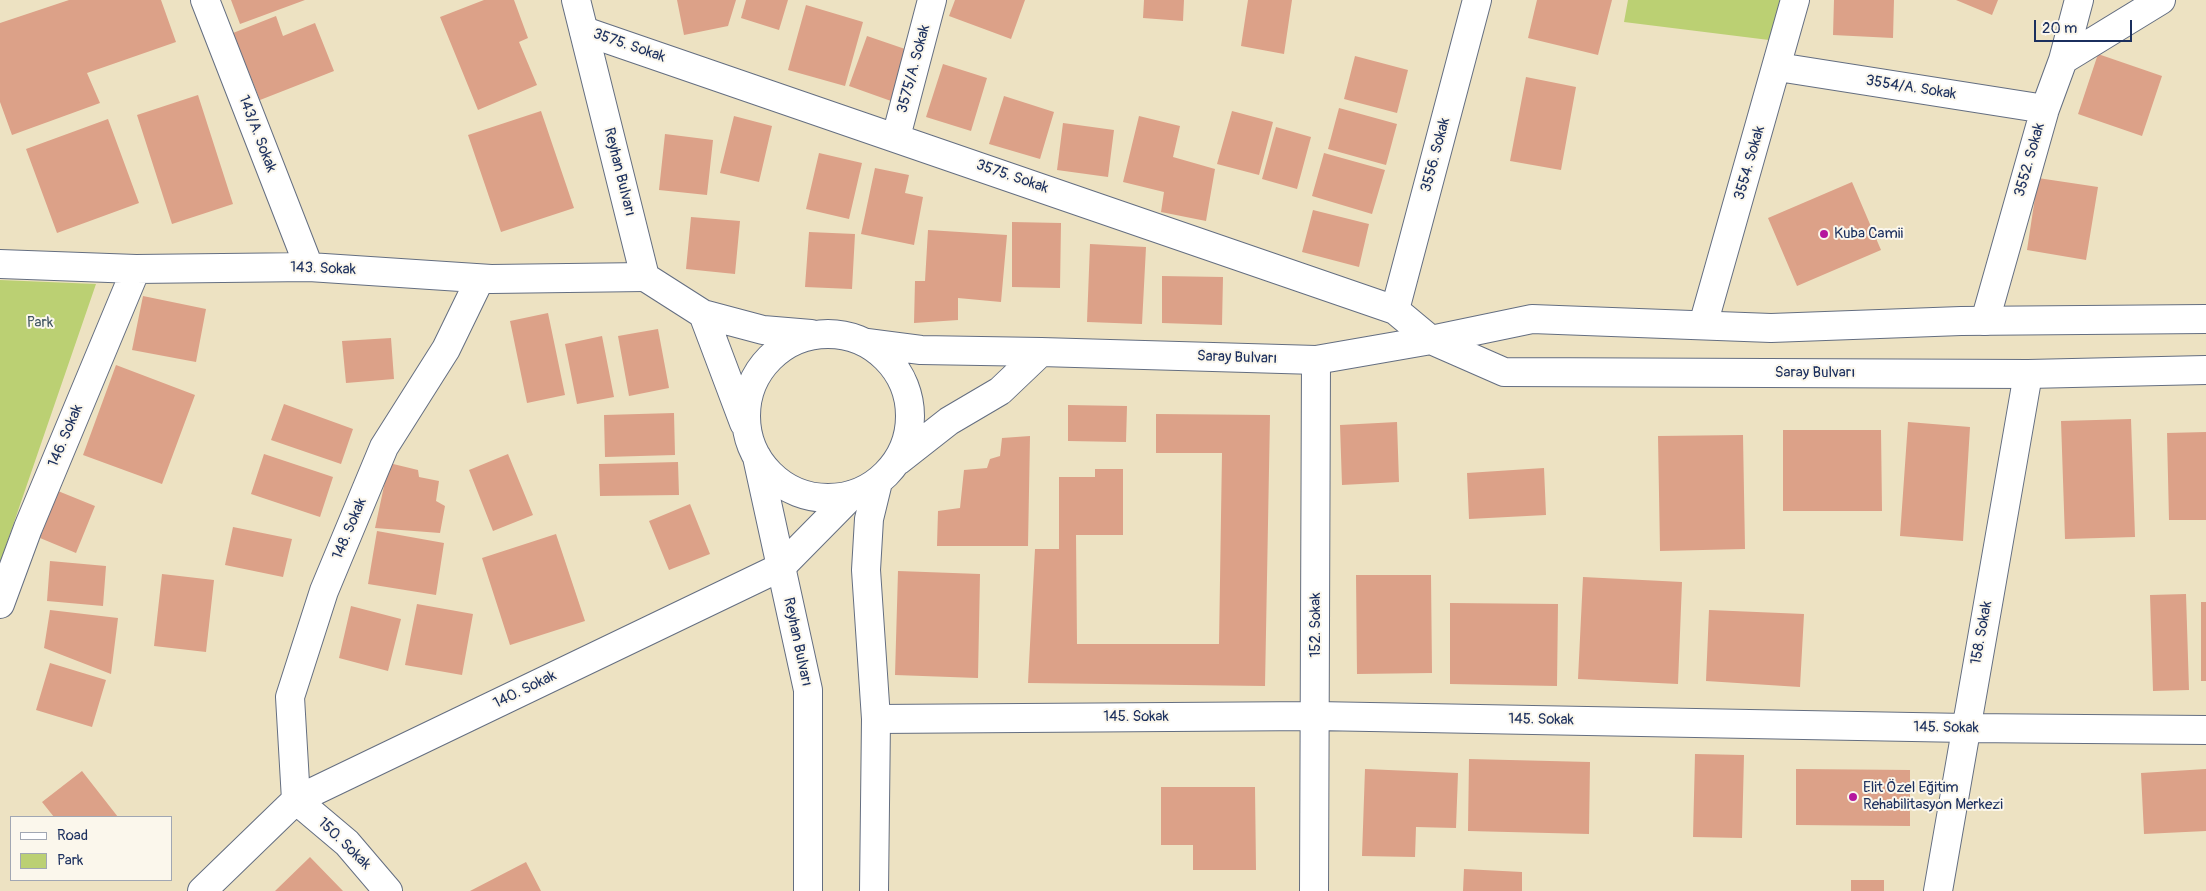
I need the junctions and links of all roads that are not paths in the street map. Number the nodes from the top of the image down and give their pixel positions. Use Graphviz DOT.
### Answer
graph roads {
  1 [pos="205,0"];
  2 [pos="576,0"];
  3 [pos="932,0"];
  4 [pos="1477,0"];
  5 [pos="1795,0"];
  6 [pos="2078,0"];
  7 [pos="2161,0"];
  8 [pos="584,31"];
  9 [pos="2062,60"];
  10 [pos="1778,67"];
  11 [pos="2045,108"];
  12 [pos="896,137"];
  13 [pos="0,264"];
  14 [pos="309,267"];
  15 [pos="136,269"];
  16 [pos="645,277"];
  17 [pos="480,279"];
  18 [pos="1395,310"];
  19 [pos="703,314"];
  20 [pos="2206,319"];
  21 [pos="1985,321"];
  22 [pos="1703,325"];
  23 [pos="815,334"];
  24 [pos="1431,340"];
  25 [pos="867,343"];
  26 [pos="1041,352"];
  27 [pos="1316,360"];
  28 [pos="2206,370"];
  29 [pos="2028,374"];
  30 [pos="752,444"];
  31 [pos="897,462"];
  32 [pos="878,482"];
  33 [pos="852,495"];
  34 [pos="781,567"];
  35 [pos="0,604"];
  36 [pos="1316,716"];
  37 [pos="876,719"];
  38 [pos="1966,728"];
  39 [pos="2206,730"];
  40 [pos="296,800"];
  41 [pos="202,891"];
  42 [pos="388,891"];
  43 [pos="808,891"];
  44 [pos="874,891"];
  45 [pos="1314,891"];
  46 [pos="1938,891"];
  1 -- 14 [label="street, 143/A. Sokak"];
  2 -- 8 [label="street, Reyhan Bulvarı"];
  3 -- 12 [label="street, 3575/A. Sokak"];
  4 -- 18 [label="street, 3556. Sokak"];
  5 -- 10 [label="street, 3554. Sokak"];
  6 -- 9 [label="street, 3552. Sokak"];
  7 -- 9 [label="street"];
  8 -- 12 [label="street, 3575. Sokak"];
  8 -- 16 [label="street, Reyhan Bulvarı"];
  9 -- 11 [label="street, 3552. Sokak"];
  10 -- 11 [label="street, 3554/A. Sokak"];
  10 -- 22 [label="street, 3554. Sokak"];
  11 -- 21 [label="street, 3552. Sokak"];
  12 -- 18 [label="street, 3575. Sokak"];
  13 -- 15 [label="street, 143. Sokak"];
  14 -- 15 [label="street, 143. Sokak"];
  14 -- 17 [label="street, 143. Sokak"];
  15 -- 35 [label="street, 146. Sokak"];
  16 -- 17 [label="street, 143. Sokak"];
  16 -- 19 [label="street"];
  17 -- 40 [label="street, 148. Sokak"];
  18 -- 24 [label="street, 3575. Sokak"];
  19 -- 23 [label="street"];
  19 -- 30 [label="street"];
  20 -- 21 [label="street, Saray Bulvarı"];
  21 -- 22 [label="street, Saray Bulvarı"];
  22 -- 24 [label="street, Saray Bulvarı"];
  23 -- 25 [label="street"];
  23 -- 30 [label="street"];
  24 -- 27 [label="street, Saray Bulvarı"];
  24 -- 29 [label="street, Saray Bulvarı"];
  25 -- 26 [label="street, Saray Bulvarı"];
  25 -- 31 [label="street"];
  26 -- 27 [label="street, Saray Bulvarı"];
  26 -- 31 [label="street"];
  27 -- 36 [label="street, 152. Sokak"];
  28 -- 29 [label="street, Saray Bulvarı"];
  29 -- 38 [label="street, 158. Sokak"];
  30 -- 33 [label="street"];
  30 -- 34 [label="street, Reyhan Bulvarı"];
  31 -- 32 [label="street"];
  32 -- 33 [label="street"];
  32 -- 37 [label="street"];
  33 -- 34 [label="street, 140. Sokak"];
  34 -- 40 [label="street, 140. Sokak"];
  34 -- 43 [label="street, Reyhan Bulvarı"];
  36 -- 37 [label="street, 145. Sokak"];
  36 -- 38 [label="street, 145. Sokak"];
  36 -- 45 [label="street, 152. Sokak"];
  37 -- 44 [label="street"];
  38 -- 39 [label="street, 145. Sokak"];
  38 -- 46 [label="street, 158. Sokak"];
  40 -- 41 [label="street, 140. Sokak"];
  40 -- 42 [label="street, 150. Sokak"];
}
